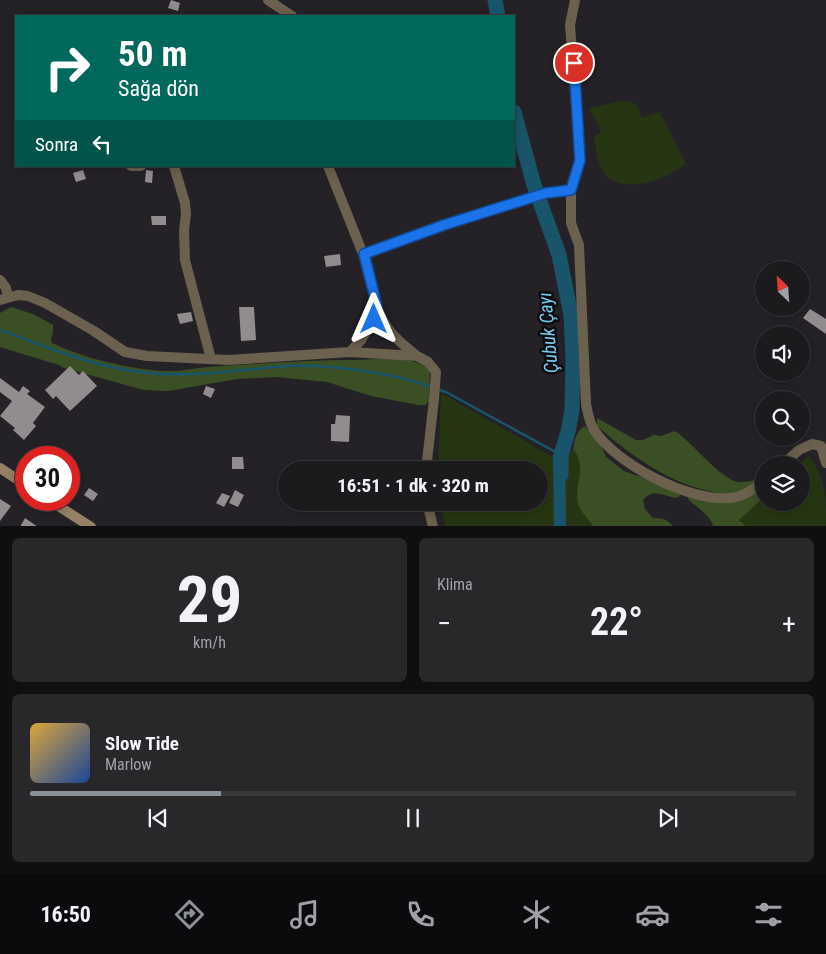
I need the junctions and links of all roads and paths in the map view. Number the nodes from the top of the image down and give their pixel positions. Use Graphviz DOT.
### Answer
graph roads {
  1 [pos="268,0"];
  2 [pos="575,0"];
  3 [pos="290,15"];
  4 [pos="174,167"];
  5 [pos="328,167"];
  6 [pos="571,190"];
  7 [pos="364,254"];
  8 [pos="0,280"];
  9 [pos="4,298"];
  10 [pos="377,306"];
  11 [pos="350,352"];
  12 [pos="417,356"];
  13 [pos="212,359"];
  14 [pos="792,456"];
  15 [pos="427,461"];
  16 [pos="826,463"];
  17 [pos="0,468"];
  18 [pos="15,478"];
  19 [pos="755,487"];
  20 [pos="67,511"];
  21 [pos="430,511"];
  22 [pos="91,526"];
  23 [pos="432,526"];
  1 -- 3 [label="street"];
  2 -- 6 [label="street"];
  4 -- 13 [label="street"];
  5 -- 7 [label="street"];
  6 -- 7 [label="street"];
  6 -- 19 [label="street"];
  7 -- 10 [label="street"];
  8 -- 9 [label="street"];
  9 -- 13 [label="street"];
  10 -- 11 [label="street"];
  10 -- 12 [label="street"];
  11 -- 12 [label="street"];
  11 -- 13 [label="street"];
  12 -- 15 [label="street"];
  14 -- 16 [label="street"];
  17 -- 18 [label="main road"];
  20 -- 22 [label="main road"];
  21 -- 23 [label="street"];
}
